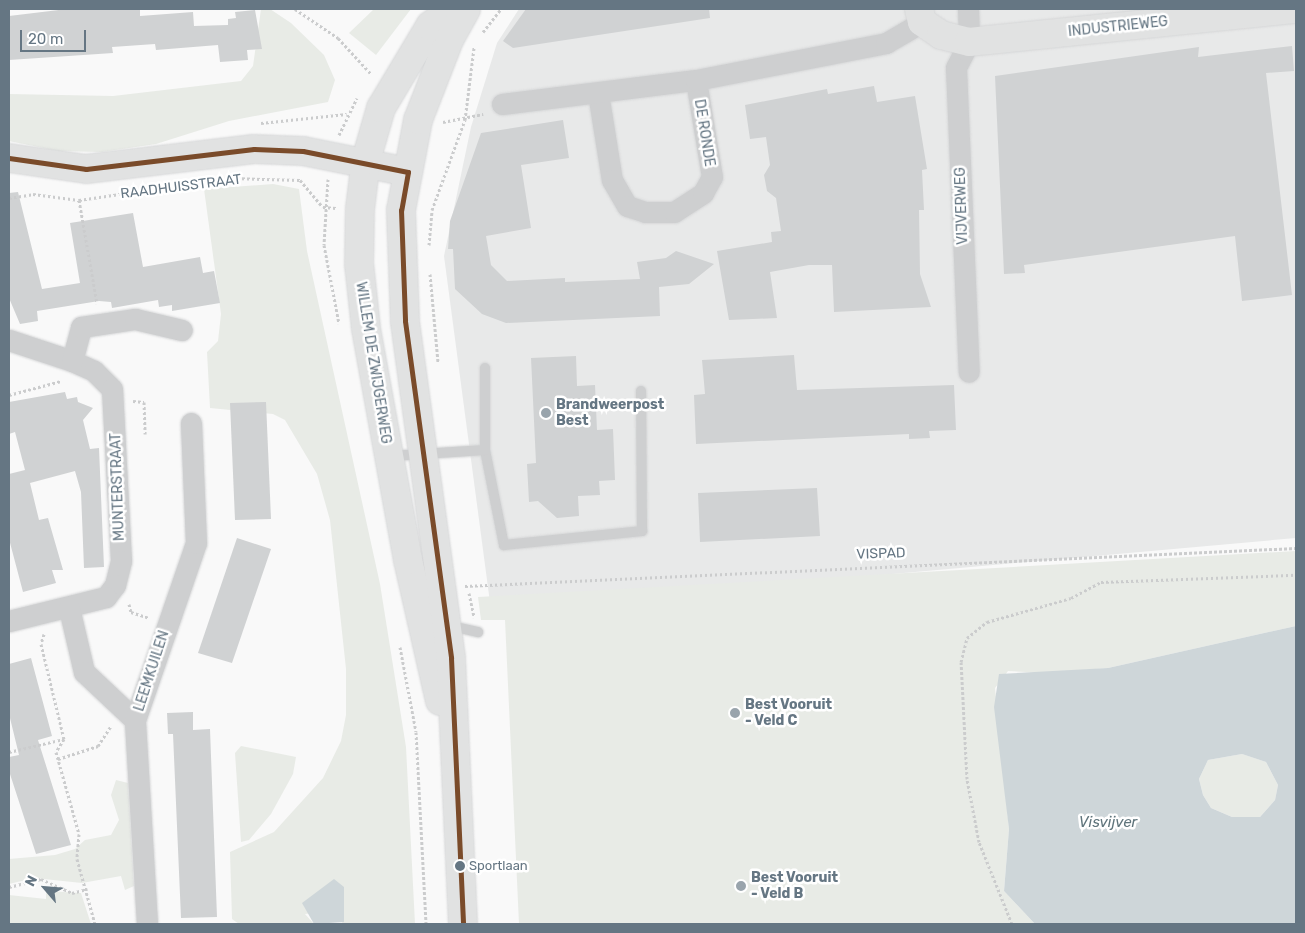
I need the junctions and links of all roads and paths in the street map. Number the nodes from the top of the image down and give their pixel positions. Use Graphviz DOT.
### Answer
graph roads {
  1 [pos="295,9"];
  2 [pos="452,9"];
  3 [pos="466,9"];
  4 [pos="501,9"];
  5 [pos="968,9"];
  6 [pos="1296,9"];
  7 [pos="921,16"];
  8 [pos="480,36"];
  9 [pos="969,42"];
  10 [pos="475,43"];
  11 [pos="372,75"];
  12 [pos="696,80"];
  13 [pos="598,93"];
  14 [pos="502,104"];
  15 [pos="9,158"];
  16 [pos="366,160"];
  17 [pos="408,172"];
  18 [pos="222,180"];
  19 [pos="212,181"];
  20 [pos="9,198"];
  21 [pos="79,200"];
  22 [pos="360,209"];
  23 [pos="401,210"];
  24 [pos="432,210"];
  25 [pos="428,251"];
  26 [pos="430,270"];
  27 [pos="101,322"];
  28 [pos="182,330"];
  29 [pos="9,340"];
  30 [pos="72,361"];
  31 [pos="438,365"];
  32 [pos="485,368"];
  33 [pos="94,372"];
  34 [pos="969,372"];
  35 [pos="641,391"];
  36 [pos="9,395"];
  37 [pos="115,400"];
  38 [pos="192,423"];
  39 [pos="145,434"];
  40 [pos="485,450"];
  41 [pos="423,454"];
  42 [pos="388,457"];
  43 [pos="1296,548"];
  44 [pos="1296,575"];
  45 [pos="466,578"];
  46 [pos="467,585"];
  47 [pos="106,597"];
  48 [pos="60,610"];
  49 [pos="10,616"];
  50 [pos="167,624"];
  51 [pos="447,625"];
  52 [pos="478,632"];
  53 [pos="136,720"];
  54 [pos="453,736"];
  55 [pos="64,739"];
  56 [pos="9,752"];
  57 [pos="58,759"];
  58 [pos="9,887"];
  59 [pos="87,890"];
  60 [pos="95,924"];
  61 [pos="147,924"];
  62 [pos="463,924"];
  63 [pos="1012,924"];
  1 -- 11 [label="path"];
  2 -- 16 [label="main road, WILLEM DE ZWIJGERWEG"];
  3 -- 17 [label="main road, WILLEM DE ZWIJGERWEG"];
  4 -- 8 [label="path"];
  5 -- 9 [label="street"];
  6 -- 9 [label="main road, INDUSTRIEWEG"];
  7 -- 9 [label="main road, DE RONDE"];
  7 -- 12 [label="street, DE RONDE"];
  9 -- 34 [label="street, VIJVERWEG"];
  10 -- 24 [label="path"];
  12 -- 13 [label="street, DE RONDE"];
  12 -- 13 [label="street, DE RONDE"];
  13 -- 14 [label="street, DE RONDE"];
  15 -- 16 [label="main road, RAADHUISSTRAAT"];
  16 -- 17 [label="main road, RAADHUISSTRAAT"];
  16 -- 22 [label="main road, WILLEM DE ZWIJGERWEG"];
  17 -- 23 [label="main road, WILLEM DE ZWIJGERWEG"];
  18 -- 22 [label="path, RAADHUISSTRAAT"];
  19 -- 21 [label="path, RAADHUISSTRAAT"];
  20 -- 21 [label="path, RAADHUISSTRAAT"];
  21 -- 27 [label="path"];
  22 -- 42 [label="main road, WILLEM DE ZWIJGERWEG"];
  23 -- 24 [label="path"];
  23 -- 41 [label="main road, WILLEM DE ZWIJGERWEG"];
  24 -- 25 [label="path"];
  26 -- 31 [label="path"];
  27 -- 28 [label="street"];
  27 -- 30 [label="street"];
  29 -- 30 [label="street, MUNTERSTRAAT"];
  30 -- 33 [label="street, MUNTERSTRAAT"];
  32 -- 40 [label="lane"];
  33 -- 36 [label="path"];
  33 -- 37 [label="street, MUNTERSTRAAT"];
  35 -- 40 [label="lane"];
  37 -- 39 [label="path"];
  37 -- 47 [label="street, MUNTERSTRAAT"];
  38 -- 50 [label="street, LEEMKUILEN"];
  40 -- 41 [label="lane"];
  41 -- 42 [label="lane"];
  41 -- 51 [label="main road, WILLEM DE ZWIJGERWEG"];
  42 -- 54 [label="main road, WILLEM DE ZWIJGERWEG"];
  43 -- 46 [label="path, VISPAD"];
  44 -- 63 [label="path"];
  45 -- 46 [label="path"];
  46 -- 52 [label="path"];
  47 -- 48 [label="street"];
  47 -- 50 [label="path"];
  48 -- 49 [label="street"];
  48 -- 53 [label="street"];
  48 -- 55 [label="path"];
  50 -- 53 [label="street, LEEMKUILEN"];
  51 -- 52 [label="lane"];
  51 -- 54 [label="main road, WILLEM DE ZWIJGERWEG"];
  53 -- 57 [label="path"];
  53 -- 61 [label="street, LEEMKUILEN"];
  54 -- 62 [label="main road, WILLEM DE ZWIJGERWEG"];
  55 -- 56 [label="path"];
  55 -- 57 [label="path"];
  57 -- 59 [label="path"];
  58 -- 59 [label="path"];
  59 -- 60 [label="path"];
}
